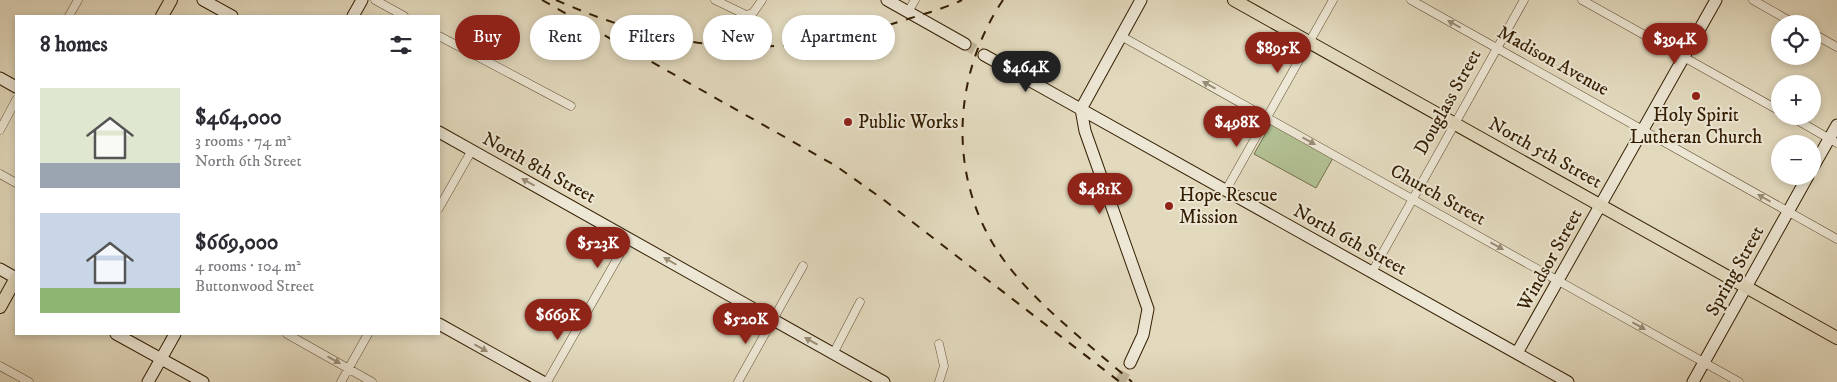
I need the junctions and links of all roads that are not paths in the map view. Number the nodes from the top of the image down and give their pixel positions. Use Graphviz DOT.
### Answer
graph roads {
  1 [pos="78,0"];
  2 [pos="172,0"];
  3 [pos="203,0"];
  4 [pos="362,0"];
  5 [pos="375,0"];
  6 [pos="715,0"];
  7 [pos="762,0"];
  8 [pos="887,0"];
  9 [pos="915,0"];
  10 [pos="1142,0"];
  11 [pos="1234,0"];
  12 [pos="1333,0"];
  13 [pos="1411,0"];
  14 [pos="1524,0"];
  15 [pos="1582,0"];
  16 [pos="1716,0"];
  17 [pos="1753,0"];
  18 [pos="908,12"];
  19 [pos="70,15"];
  20 [pos="163,15"];
  21 [pos="230,15"];
  22 [pos="354,15"];
  23 [pos="402,15"];
  24 [pos="1779,15"];
  25 [pos="1121,36"];
  26 [pos="440,37"];
  27 [pos="1821,38"];
  28 [pos="1309,42"];
  29 [pos="965,44"];
  30 [pos="1837,47"];
  31 [pos="1497,48"];
  32 [pos="984,55"];
  33 [pos="1684,57"];
  34 [pos="0,78"];
  35 [pos="15,86"];
  36 [pos="15,102"];
  37 [pos="572,106"];
  38 [pos="1771,106"];
  39 [pos="1082,109"];
  40 [pos="1267,117"];
  41 [pos="1455,124"];
  42 [pos="1805,125"];
  43 [pos="1837,126"];
  44 [pos="0,130"];
  45 [pos="1642,131"];
  46 [pos="440,133"];
  47 [pos="1833,141"];
  48 [pos="472,150"];
  49 [pos="1821,157"];
  50 [pos="0,174"];
  51 [pos="15,182"];
  52 [pos="1803,185"];
  53 [pos="1226,190"];
  54 [pos="1412,199"];
  55 [pos="1600,205"];
  56 [pos="440,206"];
  57 [pos="1788,212"];
  58 [pos="629,238"];
  59 [pos="1837,239"];
  60 [pos="803,266"];
  61 [pos="0,269"];
  62 [pos="1372,272"];
  63 [pos="15,277"];
  64 [pos="15,280"];
  65 [pos="1558,280"];
  66 [pos="1746,287"];
  67 [pos="860,302"];
  68 [pos="0,307"];
  69 [pos="773,320"];
  70 [pos="440,325"];
  71 [pos="118,335"];
  72 [pos="174,335"];
  73 [pos="289,335"];
  74 [pos="367,335"];
  75 [pos="1837,338"];
  76 [pos="939,344"];
  77 [pos="1517,353"];
  78 [pos="833,354"];
  79 [pos="161,359"];
  80 [pos="1704,362"];
  81 [pos="1130,363"];
  82 [pos="0,366"];
  83 [pos="349,369"];
  84 [pos="29,382"];
  85 [pos="148,382"];
  86 [pos="203,382"];
  87 [pos="341,382"];
  88 [pos="372,382"];
  89 [pos="543,382"];
  90 [pos="547,382"];
  91 [pos="738,382"];
  92 [pos="884,382"];
  93 [pos="939,382"];
  94 [pos="1568,382"];
  95 [pos="1692,382"];
  96 [pos="1739,382"];
  1 -- 19 [label="street"];
  2 -- 20 [label="main road"];
  3 -- 21 [label="street"];
  4 -- 22 [label="street"];
  5 -- 23 [label="street"];
  6 -- 7 [label="street"];
  8 -- 18 [label="street"];
  9 -- 18 [label="street"];
  10 -- 25 [label="street"];
  11 -- 28 [label="main road, North 5th Street"];
  12 -- 28 [label="street"];
  31 -- 13 [label="street, Madison Avenue, one-way"];
  14 -- 31 [label="street, Douglass Street"];
  15 -- 33 [label="street"];
  16 -- 33 [label="street, Windsor Street"];
  17 -- 24 [label="street"];
  18 -- 29 [label="street"];
  25 -- 39 [label="street"];
  40 -- 25 [label="street, Church Street, one-way"];
  26 -- 37 [label="street"];
  27 -- 30 [label="street"];
  28 -- 40 [label="street"];
  28 -- 41 [label="main road, North 5th Street"];
  31 -- 41 [label="street, Douglass Street"];
  31 -- 45 [label="street, Madison Avenue"];
  32 -- 39 [label="street, North 6th Street"];
  33 -- 38 [label="street"];
  33 -- 45 [label="street, Windsor Street"];
  34 -- 35 [label="street"];
  36 -- 44 [label="street"];
  39 -- 53 [label="street, North 6th Street"];
  39 -- 81 [label="street"];
  40 -- 53 [label="street"];
  40 -- 54 [label="street, Church Street, one-way"];
  41 -- 54 [label="street, Douglass Street"];
  41 -- 55 [label="main road, North 5th Street"];
  42 -- 47 [label="street"];
  43 -- 47 [label="street"];
  45 -- 55 [label="street, Windsor Street"];
  57 -- 45 [label="street, Madison Avenue, one-way"];
  46 -- 48 [label="street, North 8th Street"];
  47 -- 49 [label="street"];
  48 -- 56 [label="street"];
  58 -- 48 [label="street, North 8th Street, one-way"];
  50 -- 51 [label="street"];
  52 -- 57 [label="street, Spring Street"];
  53 -- 62 [label="street, North 6th Street"];
  54 -- 62 [label="street, Douglass Street"];
  54 -- 65 [label="street, Church Street, one-way"];
  55 -- 65 [label="street, Windsor Street"];
  55 -- 66 [label="main road, North 5th Street"];
  57 -- 59 [label="street, Madison Avenue"];
  57 -- 66 [label="street, Spring Street"];
  69 -- 58 [label="street, North 8th Street, one-way"];
  58 -- 90 [label="street"];
  60 -- 69 [label="street"];
  61 -- 63 [label="street"];
  62 -- 77 [label="street, North 6th Street"];
  64 -- 68 [label="main road"];
  65 -- 77 [label="street, Windsor Street"];
  65 -- 80 [label="street, Church Street, one-way"];
  66 -- 75 [label="main road, North 5th Street"];
  66 -- 80 [label="street, Spring Street"];
  67 -- 78 [label="street"];
  78 -- 69 [label="street, North 8th Street, one-way"];
  69 -- 91 [label="street"];
  70 -- 89 [label="street, one-way"];
  71 -- 79 [label="street"];
  72 -- 79 [label="street"];
  73 -- 83 [label="street, one-way"];
  74 -- 83 [label="street"];
  76 -- 93 [label="street"];
  77 -- 94 [label="street, North 6th Street"];
  78 -- 92 [label="street, North 8th Street"];
  79 -- 85 [label="street"];
  79 -- 86 [label="street"];
  80 -- 95 [label="street, Spring Street"];
  80 -- 96 [label="street, Church Street"];
  82 -- 84 [label="street"];
  83 -- 87 [label="street"];
  83 -- 88 [label="street"];
}
